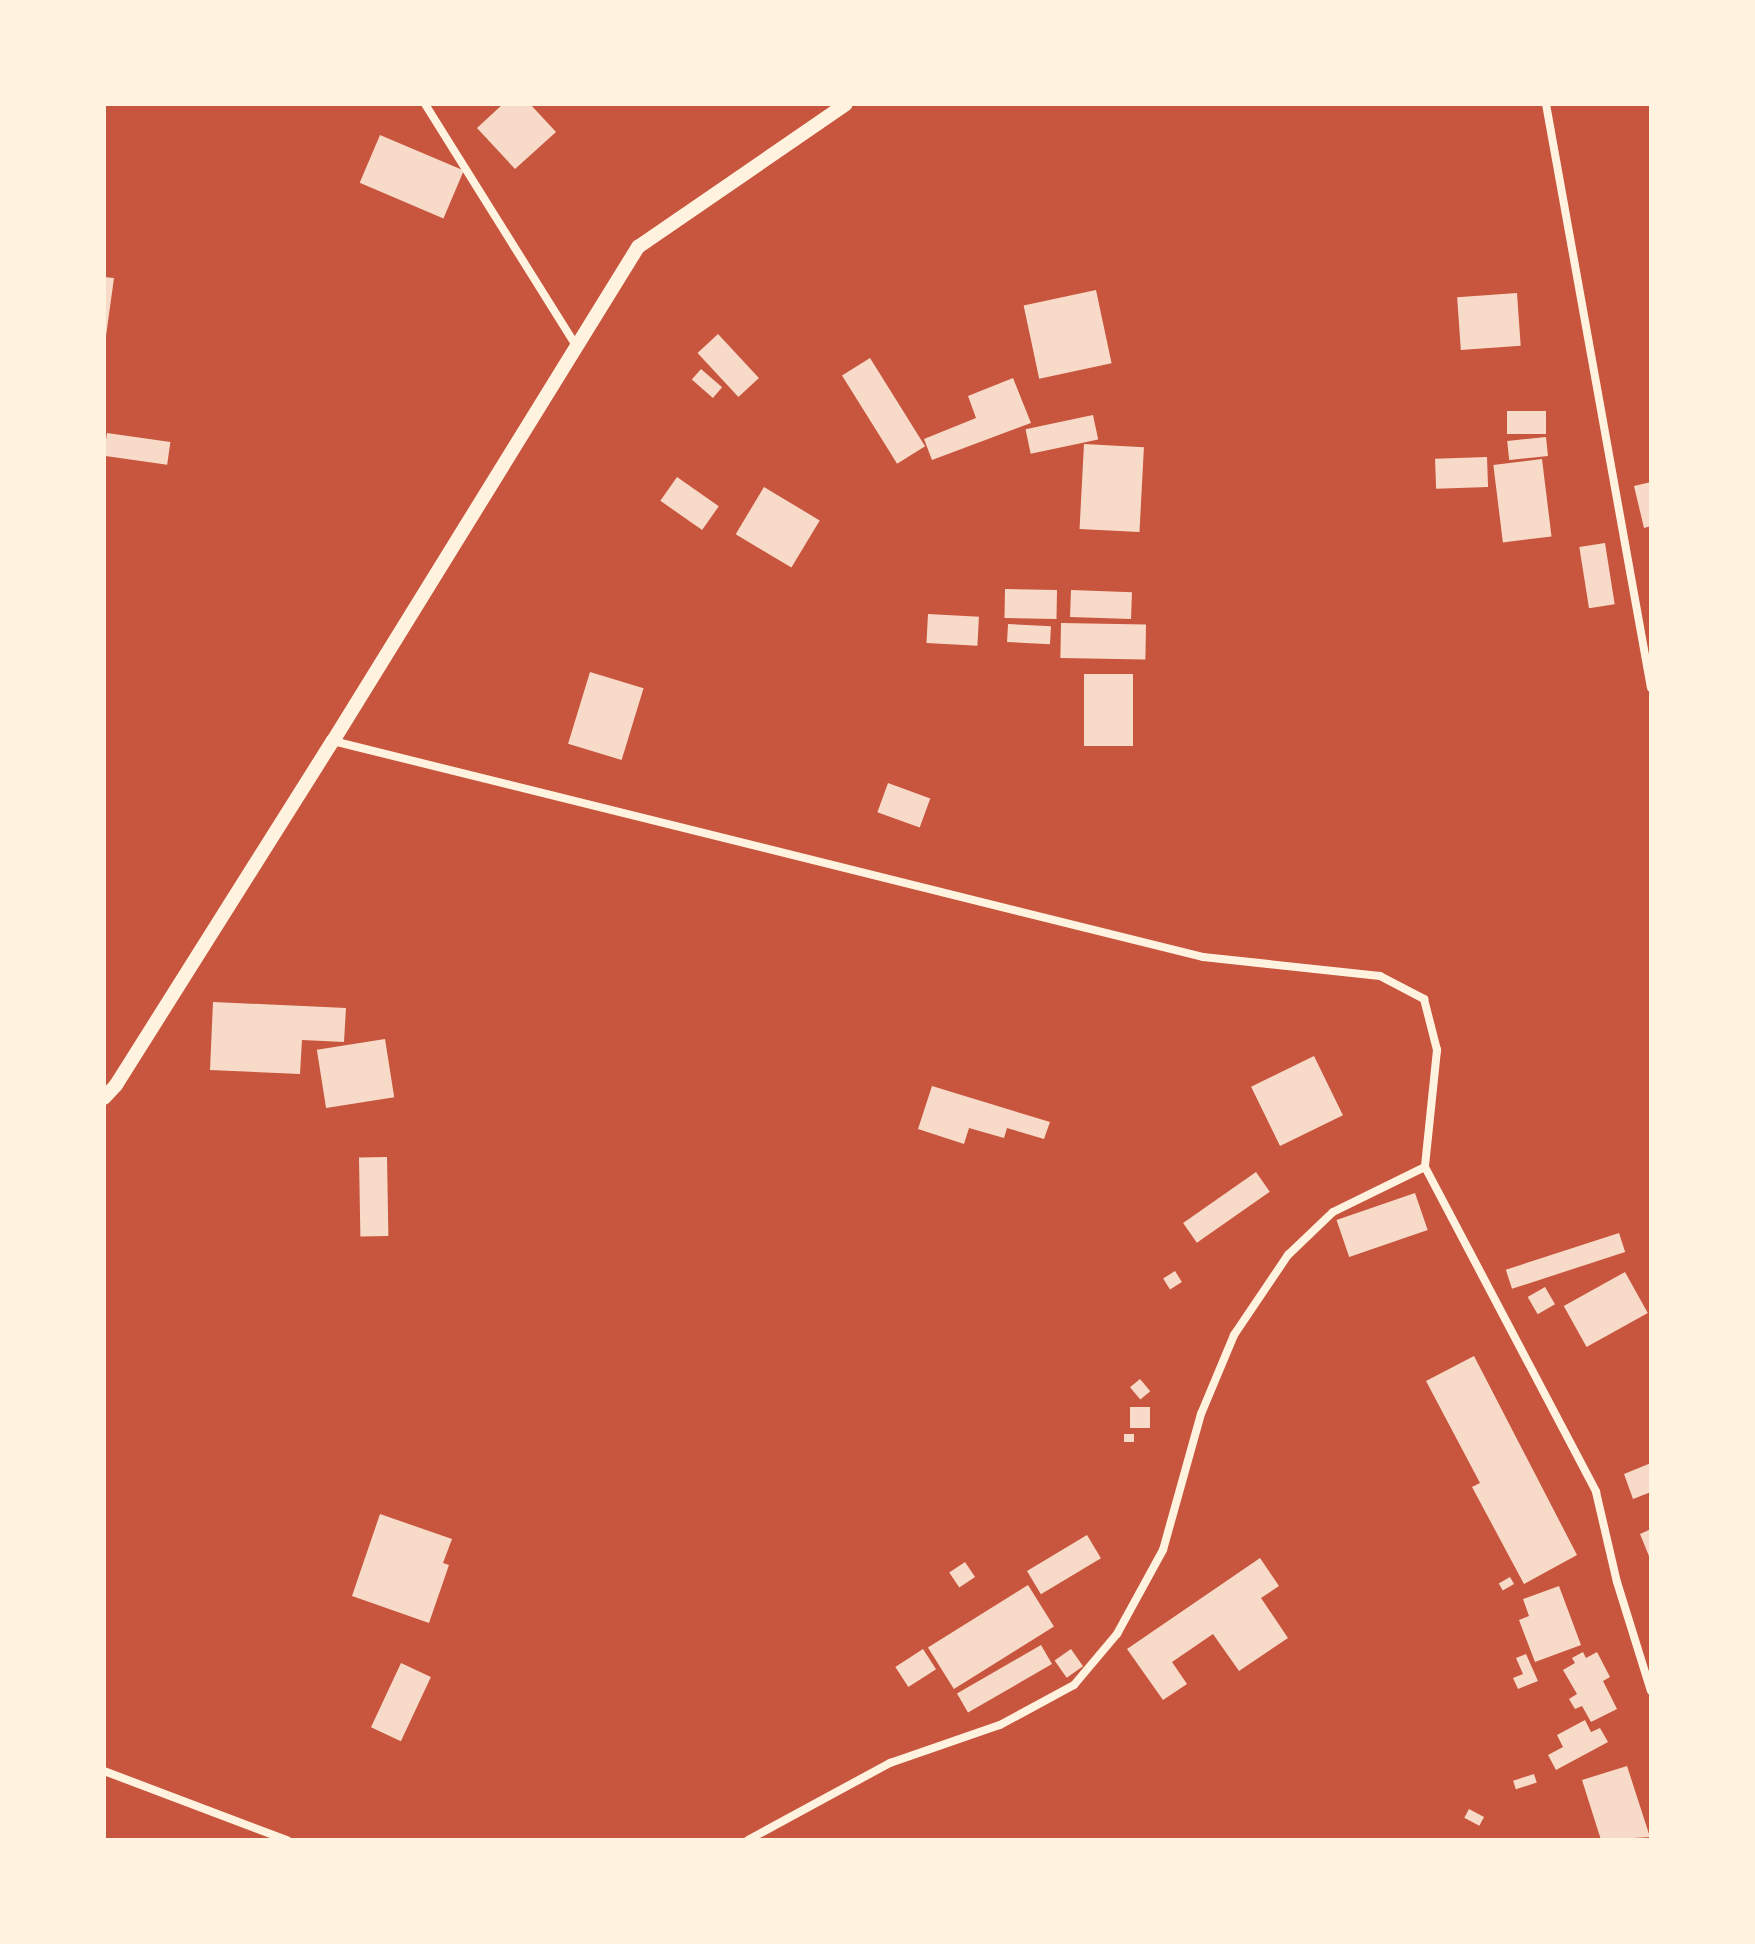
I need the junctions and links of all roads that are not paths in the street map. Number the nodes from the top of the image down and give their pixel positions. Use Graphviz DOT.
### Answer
graph roads {
  1 [pos="425,104"];
  2 [pos="846,104"];
  3 [pos="1546,104"];
  4 [pos="577,347"];
  5 [pos="1651,688"];
  6 [pos="333,741"];
  7 [pos="104,1098"];
  8 [pos="1425,1167"];
  9 [pos="1651,1691"];
  10 [pos="104,1771"];
  11 [pos="287,1840"];
  12 [pos="748,1840"];
  1 -- 4 [label="street"];
  2 -- 4 [label="street"];
  3 -- 5 [label="street"];
  4 -- 6 [label="street"];
  6 -- 7 [label="street"];
  6 -- 8 [label="street"];
  8 -- 9 [label="street"];
  8 -- 12 [label="street"];
  10 -- 11 [label="street"];
}
